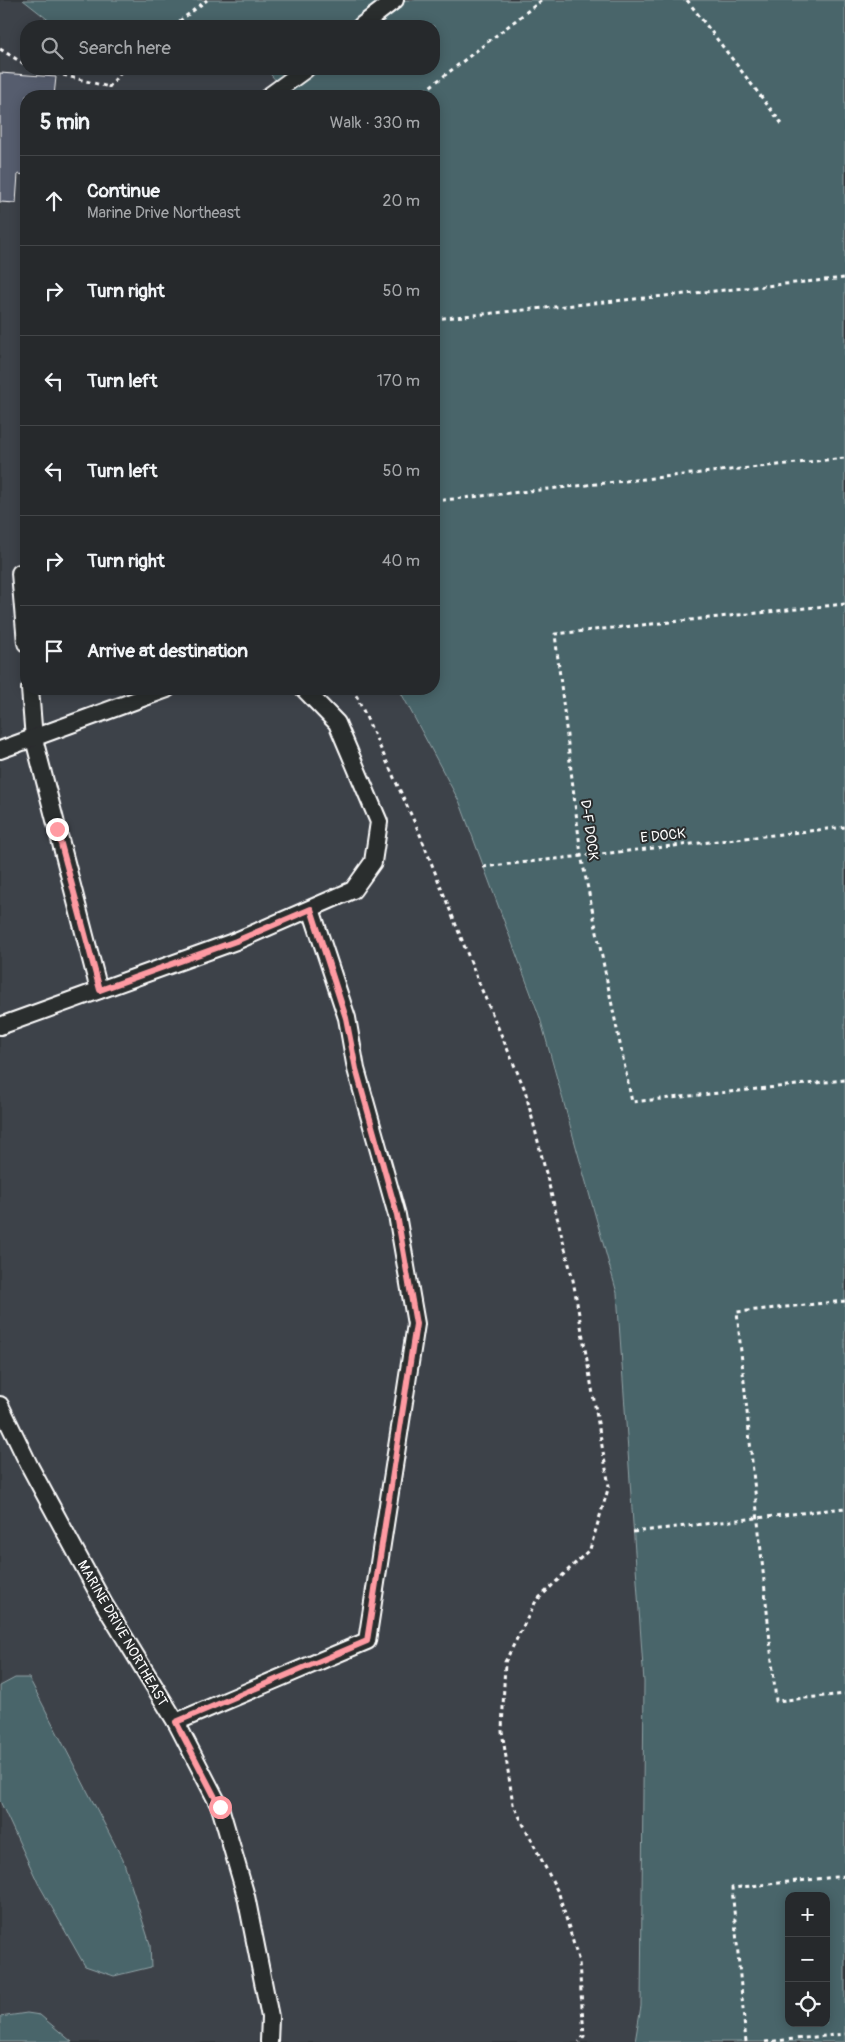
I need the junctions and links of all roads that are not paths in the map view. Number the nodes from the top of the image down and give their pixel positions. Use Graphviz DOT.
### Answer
graph roads {
  1 [pos="395,0"];
  2 [pos="369,20"];
  3 [pos="298,75"];
  4 [pos="277,90"];
  5 [pos="30,695"];
  6 [pos="151,695"];
  7 [pos="310,695"];
  8 [pos="34,739"];
  9 [pos="0,750"];
  10 [pos="311,909"];
  11 [pos="100,990"];
  12 [pos="0,1026"];
  13 [pos="0,1404"];
  14 [pos="176,1722"];
  15 [pos="269,2042"];
  1 -- 2 [label="lane"];
  3 -- 4 [label="lane"];
  5 -- 8 [label="lane"];
  6 -- 8 [label="lane"];
  7 -- 10 [label="lane"];
  8 -- 9 [label="lane"];
  8 -- 11 [label="lane"];
  10 -- 11 [label="lane"];
  10 -- 14 [label="lane"];
  11 -- 12 [label="lane"];
  13 -- 14 [label="lane, MARINE DRIVE NORTHEAST"];
  14 -- 15 [label="lane, MARINE DRIVE NORTHEAST"];
}
